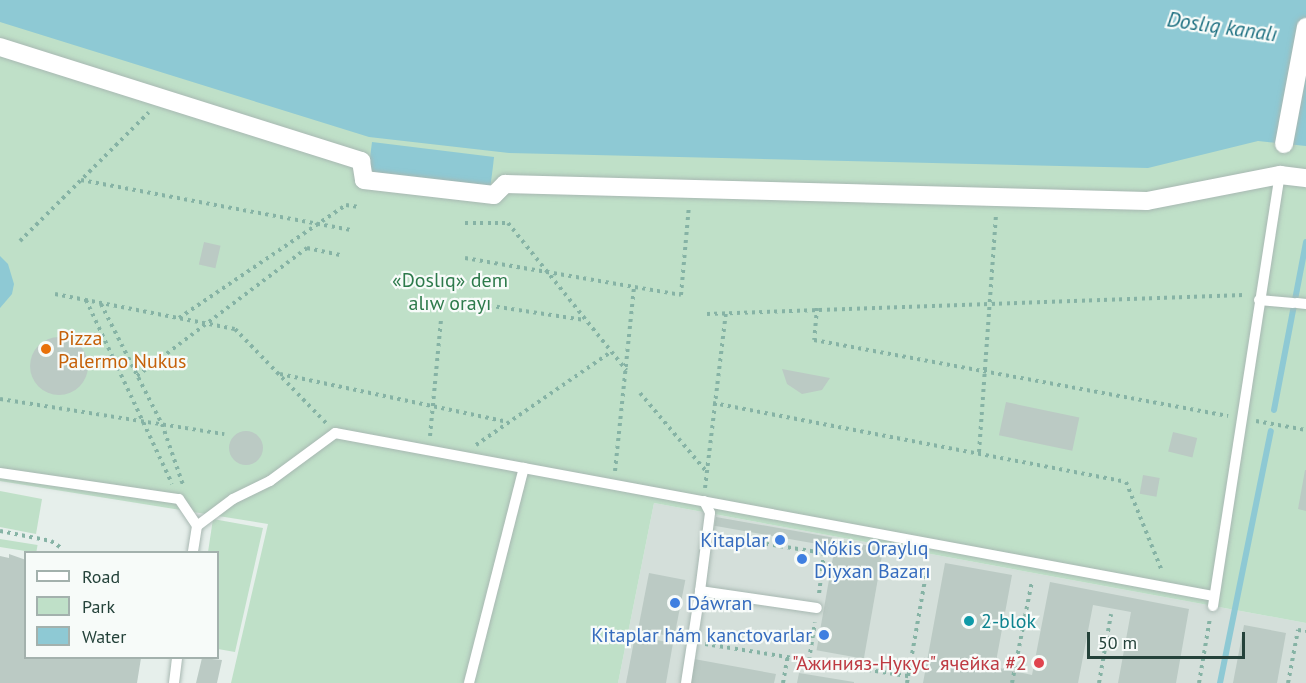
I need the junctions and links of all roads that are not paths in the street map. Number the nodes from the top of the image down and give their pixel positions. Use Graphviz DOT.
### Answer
graph roads {
  1 [pos="1306,27"];
  2 [pos="0,47"];
  3 [pos="1284,144"];
  4 [pos="1280,175"];
  5 [pos="1306,178"];
  6 [pos="1260,297"];
  7 [pos="1298,303"];
  8 [pos="524,468"];
  9 [pos="0,472"];
  10 [pos="704,501"];
  11 [pos="197,526"];
  12 [pos="193,551"];
  13 [pos="700,591"];
  14 [pos="817,608"];
  15 [pos="177,659"];
  16 [pos="174,683"];
  17 [pos="469,683"];
  18 [pos="686,683"];
  1 -- 3 [label="street"];
  2 -- 4 [label="street"];
  4 -- 5 [label="street"];
  4 -- 6 [label="lane"];
  6 -- 7 [label="lane"];
  6 -- 10 [label="lane"];
  8 -- 10 [label="lane"];
  8 -- 11 [label="lane"];
  8 -- 17 [label="lane"];
  9 -- 11 [label="lane"];
  10 -- 13 [label="lane"];
  11 -- 12 [label="lane"];
  13 -- 14 [label="lane"];
  13 -- 18 [label="lane"];
  15 -- 16 [label="lane"];
}
